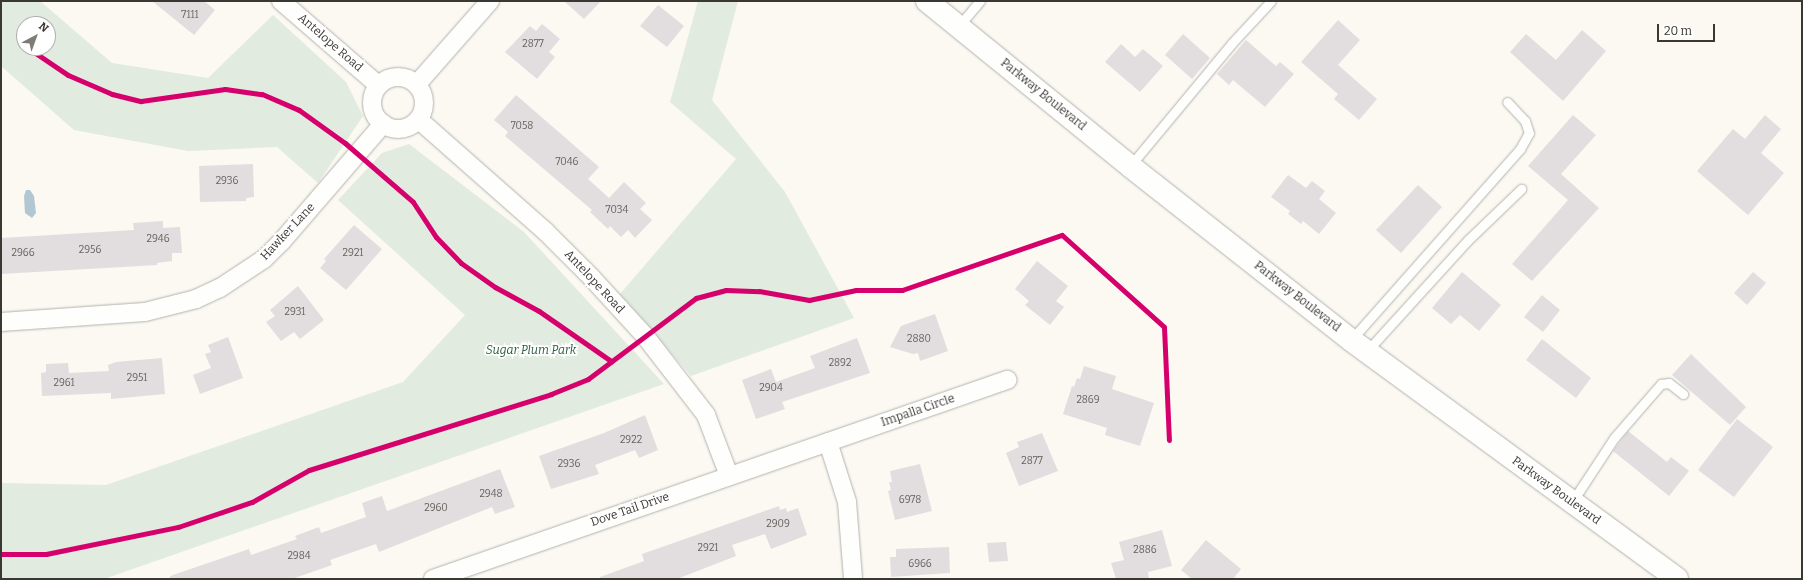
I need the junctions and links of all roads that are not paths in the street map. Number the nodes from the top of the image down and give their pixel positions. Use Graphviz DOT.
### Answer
graph roads {
  1 [pos="281,1"];
  2 [pos="490,1"];
  3 [pos="927,1"];
  4 [pos="980,1"];
  5 [pos="1271,1"];
  6 [pos="958,27"];
  7 [pos="417,84"];
  8 [pos="378,85"];
  9 [pos="1507,102"];
  10 [pos="419,120"];
  11 [pos="383,124"];
  12 [pos="1130,166"];
  13 [pos="1521,189"];
  14 [pos="1,322"];
  15 [pos="1359,345"];
  16 [pos="1007,380"];
  17 [pos="1683,394"];
  18 [pos="828,442"];
  19 [pos="729,476"];
  20 [pos="1572,502"];
  21 [pos="432,579"];
  22 [pos="853,579"];
  23 [pos="1677,579"];
  1 -- 8 [label="street, Antelope Road"];
  2 -- 7 [label="street"];
  3 -- 6 [label="street, Parkway Boulevard"];
  4 -- 6 [label="lane"];
  5 -- 12 [label="lane"];
  6 -- 12 [label="street, Parkway Boulevard"];
  7 -- 8 [label="street"];
  7 -- 10 [label="street"];
  8 -- 11 [label="street"];
  9 -- 15 [label="lane"];
  10 -- 11 [label="street"];
  10 -- 19 [label="street, Antelope Road"];
  11 -- 14 [label="street, Hawker Lane"];
  12 -- 15 [label="street, Parkway Boulevard"];
  13 -- 15 [label="lane"];
  15 -- 20 [label="street, Parkway Boulevard"];
  16 -- 18 [label="street, Impalla Circle"];
  17 -- 20 [label="lane"];
  18 -- 19 [label="street, Dove Tail Drive"];
  18 -- 22 [label="street"];
  19 -- 21 [label="street, Dove Tail Drive"];
  20 -- 23 [label="street, Parkway Boulevard"];
}
